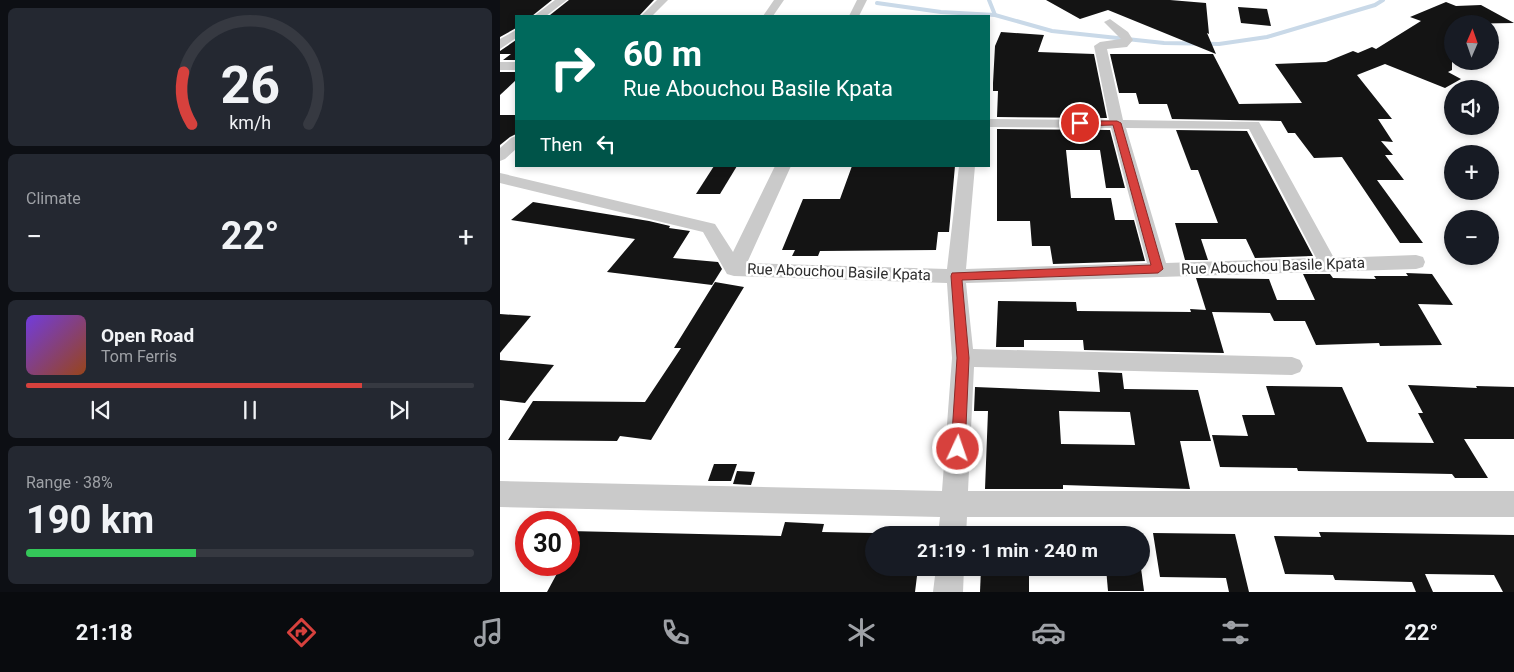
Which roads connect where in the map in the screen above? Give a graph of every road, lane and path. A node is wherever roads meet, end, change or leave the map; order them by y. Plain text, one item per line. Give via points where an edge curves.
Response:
1 (562, 0) edge
2 (663, 0) edge
3 (779, 0) edge
4 (862, 0) edge
5 (540, 15) edge
6 (647, 15) edge
7 (769, 15) edge
8 (854, 15) edge
9 (1110, 22) dead end
10 (515, 34) edge
11 (500, 45) edge
12 (500, 66) edge
13 (515, 66) edge
14 (990, 123) edge
15 (1117, 123) junction
16 (515, 142) edge
17 (500, 156) edge
18 (783, 167) edge
19 (967, 167) edge
20 (500, 178) edge
21 (1416, 262) dead end
22 (1328, 264) junction
23 (734, 269) junction
24 (1158, 269) junction
25 (956, 276) junction
26 (963, 358) junction
27 (1292, 366) dead end
28 (500, 494) edge
29 (954, 504) junction
30 (1514, 504) edge
31 (953, 526) edge
32 (949, 576) edge
33 (948, 592) edge

1 - 5 street
2 - 6 street
3 - 7 street
4 - 8 street
9 - 15 street via 1127,40 1123,44 1100,46
10 - 11 street
12 - 13 street
14 - 15 street
15 - 22 street via 1254,125
15 - 24 street
16 - 17 street
18 - 23 street
19 - 25 street
20 - 23 street, Rue Abouchou Basile Kpata via 709,228
21 - 22 street, Rue Abouchou Basile Kpata
22 - 24 street, Rue Abouchou Basile Kpata
23 - 25 street, Rue Abouchou Basile Kpata
24 - 25 street, Rue Abouchou Basile Kpata
25 - 26 street
26 - 27 street
26 - 29 street
28 - 29 street
29 - 30 street
29 - 31 street
32 - 33 street

